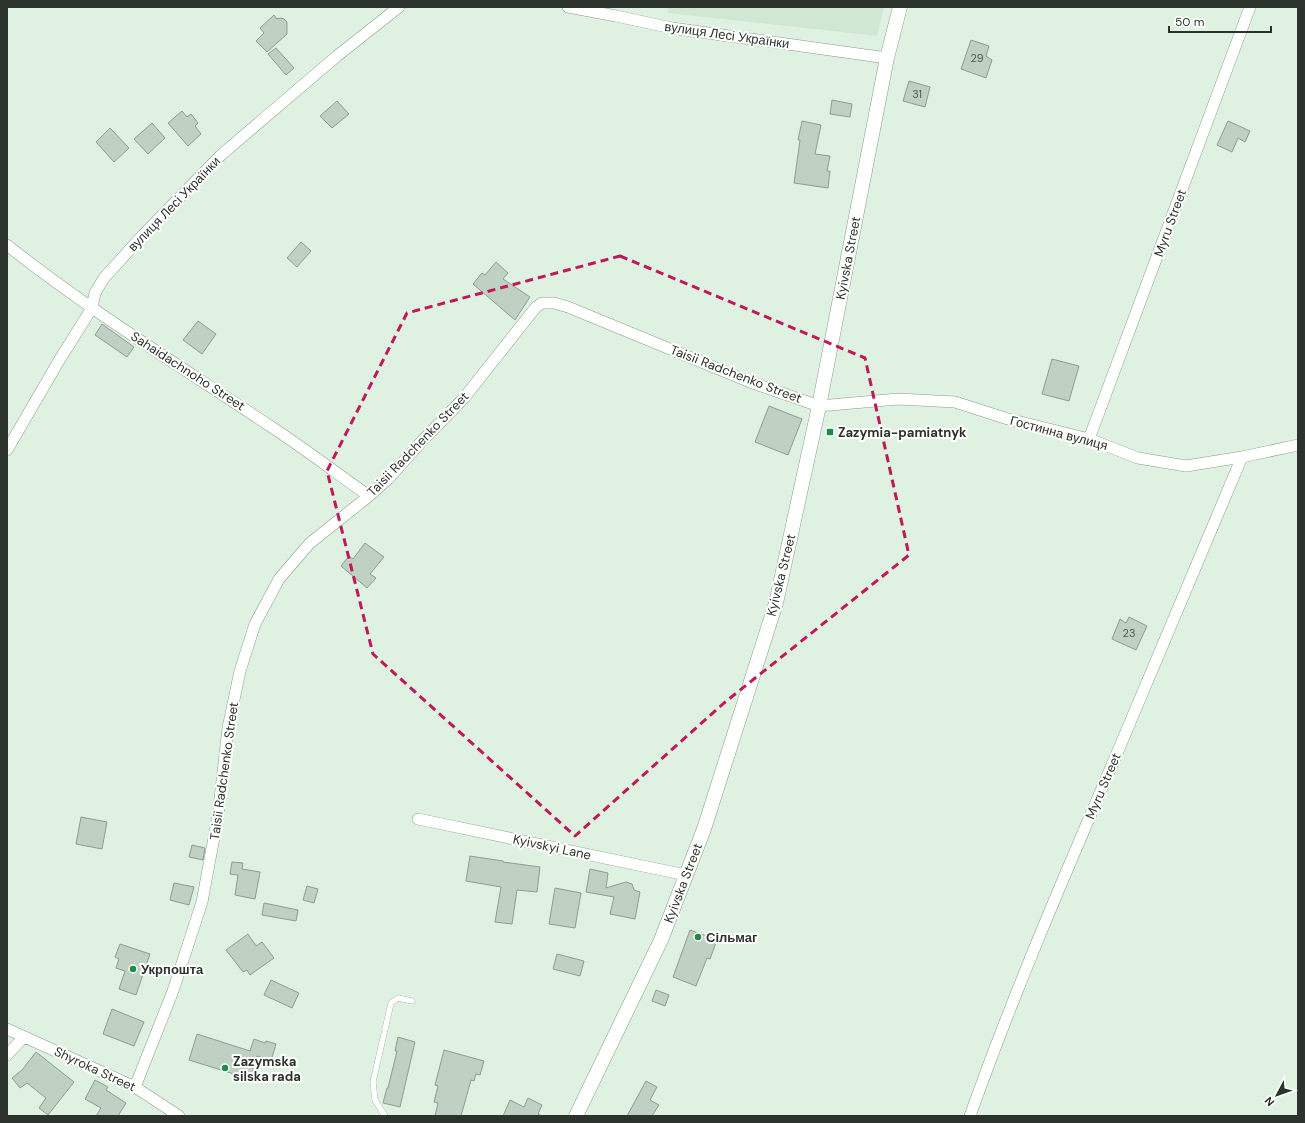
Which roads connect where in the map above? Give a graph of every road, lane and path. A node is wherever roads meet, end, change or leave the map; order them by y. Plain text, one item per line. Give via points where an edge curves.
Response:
1 (400, 7) edge
2 (568, 7) edge
3 (900, 7) edge
4 (1250, 7) edge
5 (616, 11) edge
6 (887, 58) junction
7 (7, 245) edge
8 (92, 308) junction
9 (819, 406) junction
10 (1090, 439) junction
11 (1298, 445) edge
12 (7, 450) edge
13 (1242, 457) junction
14 (369, 496) junction
15 (418, 819) dead end
16 (686, 875) junction
17 (412, 1001) dead end
18 (7, 1029) edge
19 (24, 1037) junction
20 (7, 1055) edge
21 (135, 1087) junction
22 (179, 1116) edge
23 (385, 1116) edge
24 (576, 1116) edge
25 (970, 1116) edge

1 - 8 street, вулиця Лесі Українки via 337,56 221,155 104,278 95,293
2 - 5 street, вулиця Лесі Українки
3 - 6 street, Kyivska Street
4 - 10 street, Myru Street
5 - 6 street, вулиця Лесі Українки via 672,28
6 - 9 street, Kyivska Street
7 - 8 street, Sahaidachnoho Street
8 - 12 street, вулиця Лесі Українки
8 - 14 street, Sahaidachnoho Street via 272,427
9 - 10 street, Гостинна вулиця via 898,399 955,402 1008,419
9 - 14 street, Taisii Radchenko Street via 750,382 568,307 542,303 531,312 464,398
9 - 16 street, Kyivska Street via 776,603 704,829
10 - 13 street, Гостинна вулиця via 1138,458 1186,466
11 - 13 street, Гостинна вулиця
13 - 25 street, Myru Street via 1058,892
14 - 21 street, Taisii Radchenko Street via 310,543 279,578 255,624 240,671 228,728 218,816 202,902 173,991
15 - 16 street, Kyivskyi Lane
16 - 24 street, Kyivska Street via 661,940
17 - 23 lane via 398,998 391,1003 373,1082 375,1100
18 - 19 street, Shyroka Street
19 - 20 street
19 - 21 street, Shyroka Street
21 - 22 street, Shyroka Street

